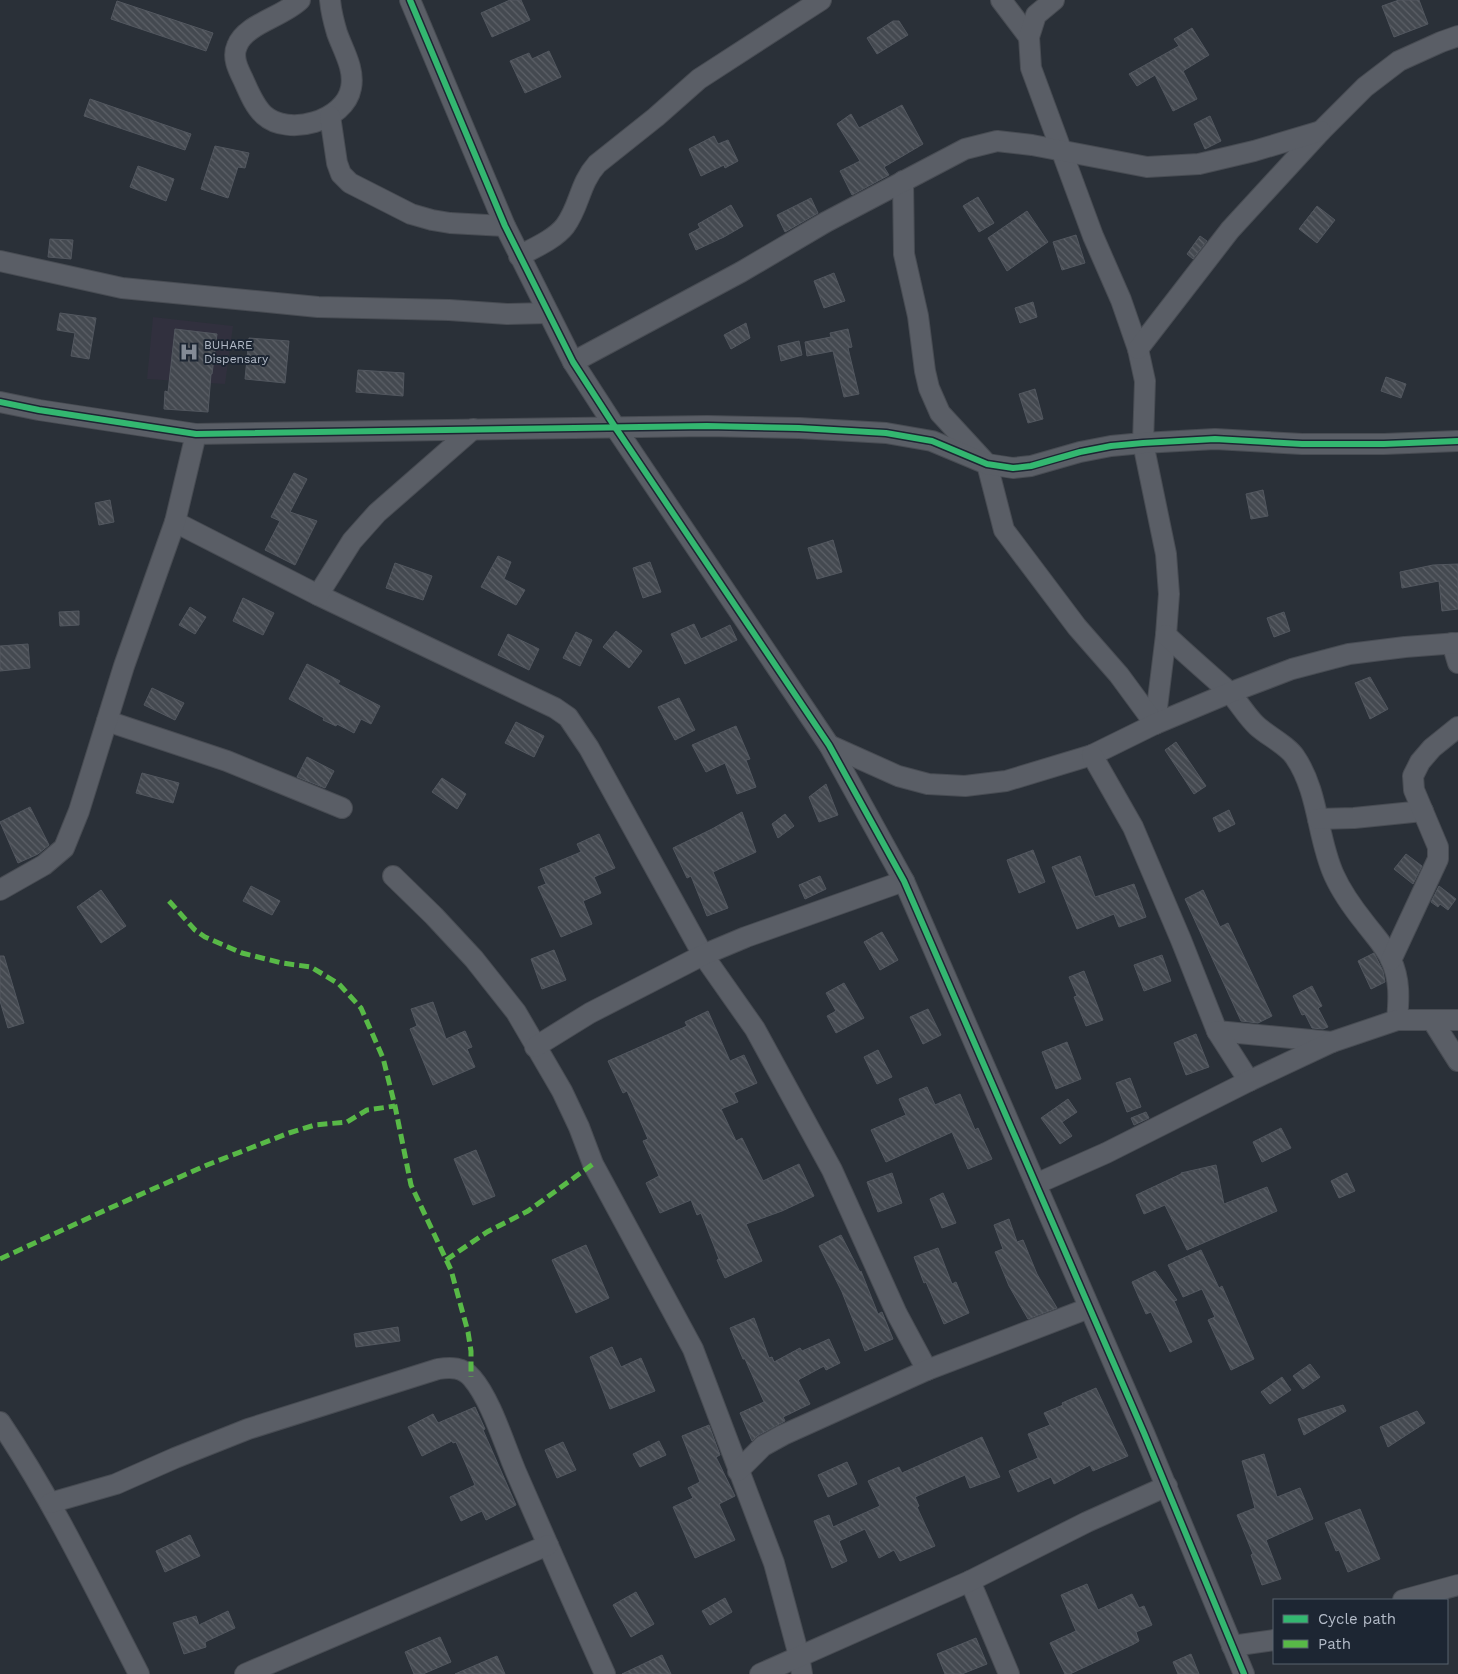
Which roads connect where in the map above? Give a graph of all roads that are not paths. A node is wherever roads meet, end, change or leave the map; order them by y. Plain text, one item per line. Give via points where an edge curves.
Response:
1 (300, 0) edge
2 (330, 0) edge
3 (410, 0) edge
4 (822, 0) edge
5 (1002, 0) edge
6 (1054, 0) edge
7 (1029, 36) junction
8 (1458, 36) edge
9 (330, 116) junction
10 (1321, 130) junction
11 (1062, 151) junction
12 (903, 181) junction
13 (505, 226) junction
14 (519, 256) junction
15 (0, 261) edge
16 (548, 313) junction
17 (1138, 349) junction
18 (573, 362) junction
19 (0, 402) edge
20 (615, 427) junction
21 (473, 429) junction
22 (196, 434) junction
23 (1458, 441) edge
24 (1143, 443) junction
25 (987, 464) junction
26 (175, 522) junction
27 (318, 596) junction
28 (1166, 635) junction
29 (1455, 643) edge
30 (1458, 663) edge
31 (1229, 693) junction
32 (107, 721) junction
33 (1155, 724) junction
34 (1458, 727) edge
35 (829, 745) junction
36 (1092, 755) junction
37 (342, 808) dead end
38 (1423, 811) junction
39 (1318, 819) junction
40 (393, 876) dead end
41 (904, 881) junction
42 (0, 890) edge
43 (703, 955) junction
44 (1391, 960) junction
45 (1398, 1020) junction
46 (1432, 1020) junction
47 (1458, 1020) edge
48 (1218, 1031) junction
49 (1332, 1042) junction
50 (535, 1047) junction
51 (1458, 1062) edge
52 (1249, 1081) junction
53 (1036, 1184) junction
54 (1089, 1308) junction
55 (927, 1370) junction
56 (0, 1422) edge
57 (9, 1450) edge
58 (738, 1470) junction
59 (1167, 1486) junction
60 (50, 1502) junction
61 (548, 1545) junction
62 (970, 1581) junction
63 (1458, 1585) edge
64 (1407, 1599) edge
65 (1273, 1640) edge
66 (1232, 1646) junction
67 (800, 1665) edge
68 (139, 1674) edge
69 (245, 1674) edge
70 (605, 1674) edge
71 (760, 1674) edge
72 (1009, 1674) edge
73 (1244, 1674) edge

1 - 9 street via 242,38 236,49 237,67 254,101 271,119 285,124 305,124
2 - 9 street via 352,75 349,97
3 - 13 street
4 - 14 street via 699,79 597,164 589,173 564,227
5 - 7 street
6 - 7 street via 1036,16
7 - 11 street via 1031,68
8 - 10 street via 1399,61 1365,87
9 - 13 street via 337,164 350,183 412,214 432,220
10 - 11 street via 1199,164 1148,167
10 - 17 street via 1230,230
11 - 12 street via 997,141 965,149
11 - 17 street
12 - 18 street
12 - 25 street via 904,254 929,388 940,414
13 - 14 street
14 - 16 street
15 - 16 street via 122,288 308,306
16 - 18 street
17 - 24 street via 1145,381
18 - 20 street
19 - 22 street
20 - 21 street
20 - 25 street via 799,428 886,433 932,441
20 - 35 street
21 - 22 street
21 - 27 street via 377,513 352,541
22 - 26 street
23 - 24 street via 1302,444 1215,439
24 - 25 street via 1080,452 1031,466 1013,468
24 - 28 street via 1166,554 1169,594
25 - 33 street via 1004,530
26 - 27 street
26 - 32 street
27 - 43 street via 528,694 568,717 589,748
28 - 31 street
28 - 33 street
29 - 30 street
29 - 31 street via 1348,654 1292,669
31 - 33 street
31 - 39 street via 1256,725 1294,755 1302,769
32 - 37 street via 227,761
32 - 42 street via 64,848 44,865
33 - 36 street
34 - 38 street via 1432,748 1412,776
35 - 36 street via 898,776 928,784 965,786 1006,782
35 - 41 street
36 - 48 street via 1133,827
38 - 39 street
38 - 44 street via 1438,846 1438,859
39 - 44 street via 1326,856 1335,877
40 - 50 street via 474,959 516,1012
41 - 43 street
41 - 53 street
43 - 50 street via 590,1014
43 - 55 street via 755,1030 832,1170
44 - 45 street via 1397,977
45 - 46 street
45 - 49 street
46 - 47 street
46 - 51 street
48 - 49 street
48 - 52 street
49 - 52 street
50 - 58 street via 562,1091 593,1164 693,1350
52 - 53 street
53 - 54 street
54 - 55 street
54 - 59 street
55 - 58 street via 764,1446
56 - 57 street
57 - 60 street
58 - 67 street via 774,1564
59 - 62 street
59 - 66 street
60 - 61 street via 116,1484 248,1429 451,1367 471,1377 483,1394
60 - 68 street
61 - 69 street
61 - 70 street
62 - 67 street
62 - 72 street
63 - 64 street
65 - 66 street
66 - 73 street
67 - 71 street

